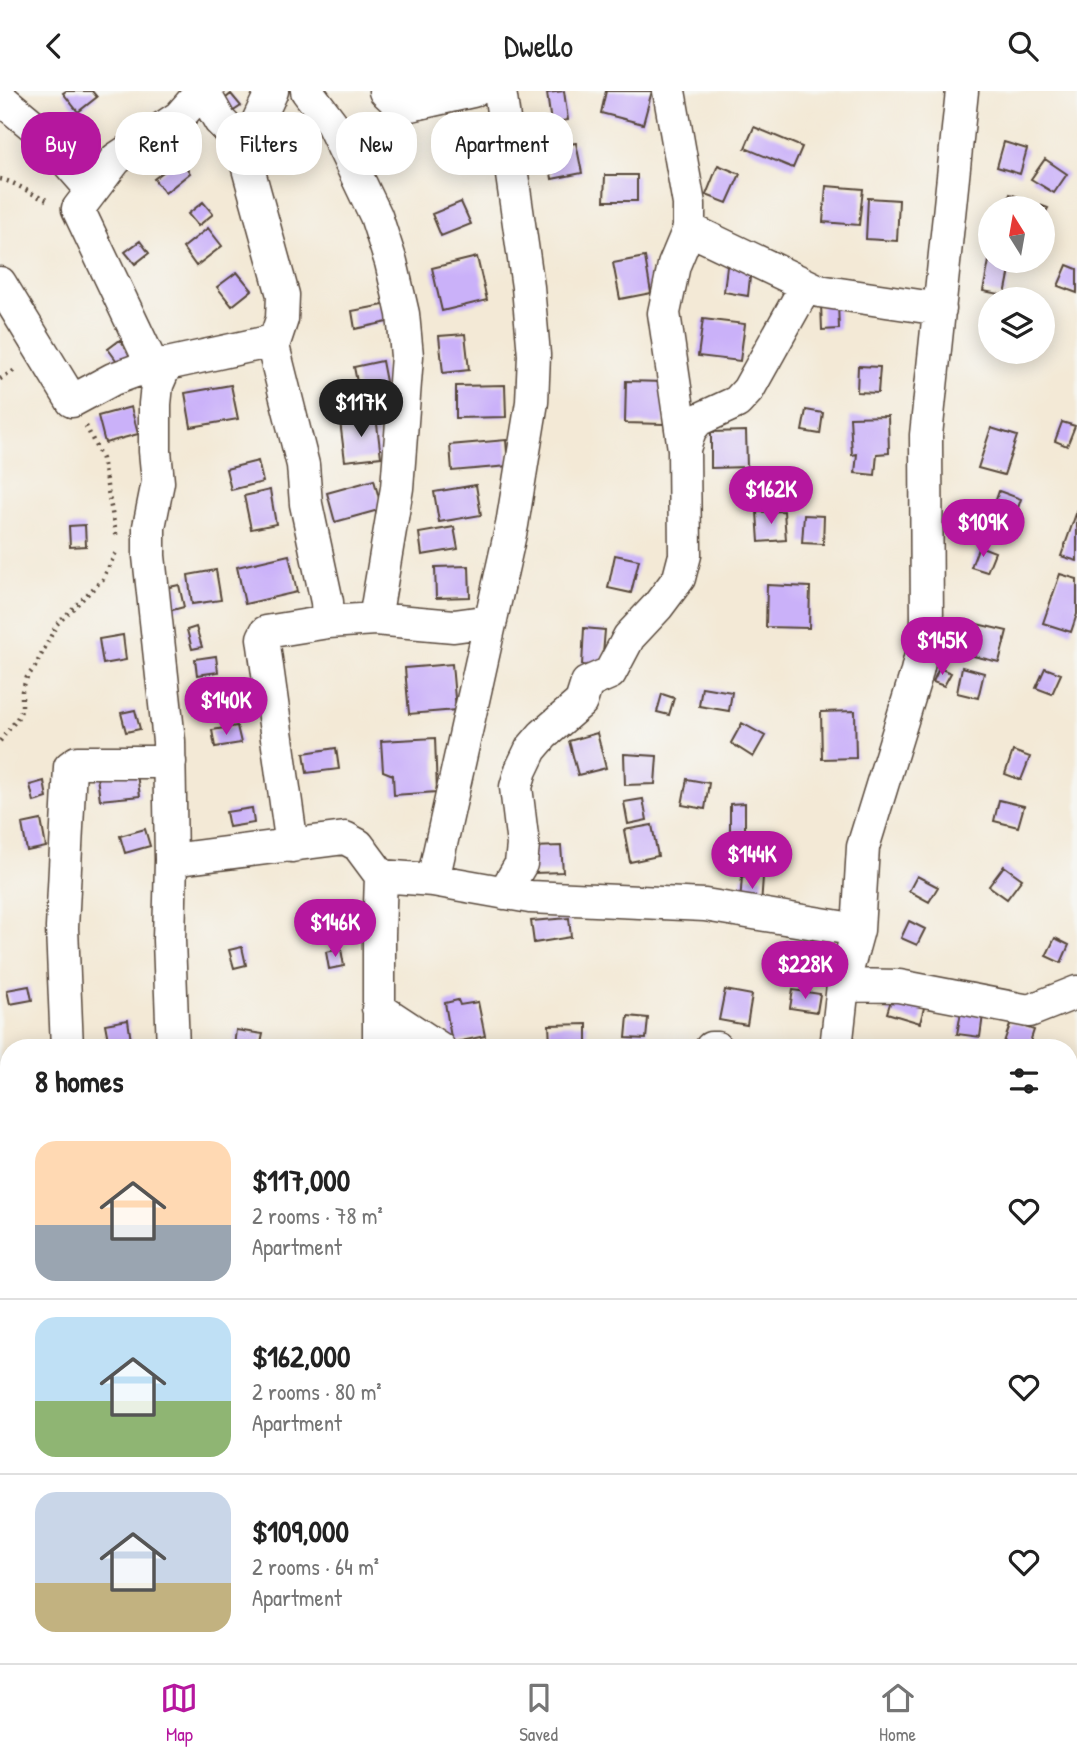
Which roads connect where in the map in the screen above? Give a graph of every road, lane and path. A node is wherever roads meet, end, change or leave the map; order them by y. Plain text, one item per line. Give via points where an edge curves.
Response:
1 (202, 91) edge
2 (272, 91) edge
3 (307, 91) edge
4 (385, 91) edge
5 (473, 91) edge
6 (500, 91) edge
7 (669, 91) edge
8 (962, 91) edge
9 (0, 98) edge
10 (262, 112) edge
11 (216, 114) edge
12 (250, 175) edge
13 (0, 179) edge
14 (85, 199) junction
15 (689, 229) junction
16 (0, 283) edge
17 (806, 286) junction
18 (940, 309) junction
19 (273, 341) junction
20 (160, 365) junction
21 (72, 401) junction
22 (684, 449) junction
23 (375, 619) junction
24 (491, 621) junction
25 (328, 622) junction
26 (0, 741) edge
27 (170, 762) junction
28 (292, 846) junction
29 (171, 860) junction
30 (381, 876) junction
31 (433, 880) junction
32 (505, 893) junction
33 (858, 930) junction
34 (844, 985) junction
35 (1077, 992) edge
36 (378, 1008) junction
37 (67, 1039) edge
38 (173, 1039) edge
39 (379, 1039) edge
40 (425, 1039) edge
41 (837, 1039) edge

1 - 11 street
1 - 14 street via 179,117 116,159
2 - 10 street
3 - 23 street via 332,124 376,216 403,314 407,356 397,488
4 - 5 street via 400,105
6 - 24 street via 528,286 533,402
7 - 15 street via 689,204
8 - 18 street
9 - 14 street via 42,133
12 - 19 street via 283,295 282,319
13 - 14 path via 35,197
14 - 20 street
15 - 17 street
15 - 22 street via 674,265 664,313
16 - 21 street
17 - 18 street
17 - 22 street via 748,390 737,402 698,420
18 - 33 street via 926,435 928,630 863,847
19 - 20 street
19 - 25 street via 303,465
20 - 21 street via 113,379
20 - 27 street via 155,404 158,482 149,527 149,556
21 - 26 path via 102,459 118,548 103,579 57,624 27,677 18,719
22 - 32 street via 685,555 679,578 629,637 610,673 587,683 581,702 531,749 516,787 521,864
23 - 24 street via 454,626
23 - 25 street
24 - 31 street
25 - 28 street via 271,629 263,638
27 - 29 street
27 - 37 street via 77,762 70,767 62,928
28 - 29 street
28 - 30 street via 345,838 358,845
29 - 38 street
30 - 31 street
30 - 36 street
31 - 32 street
32 - 33 street via 705,905
33 - 34 street
34 - 35 street via 899,986 1029,1011
34 - 41 street
36 - 39 street
36 - 40 street

